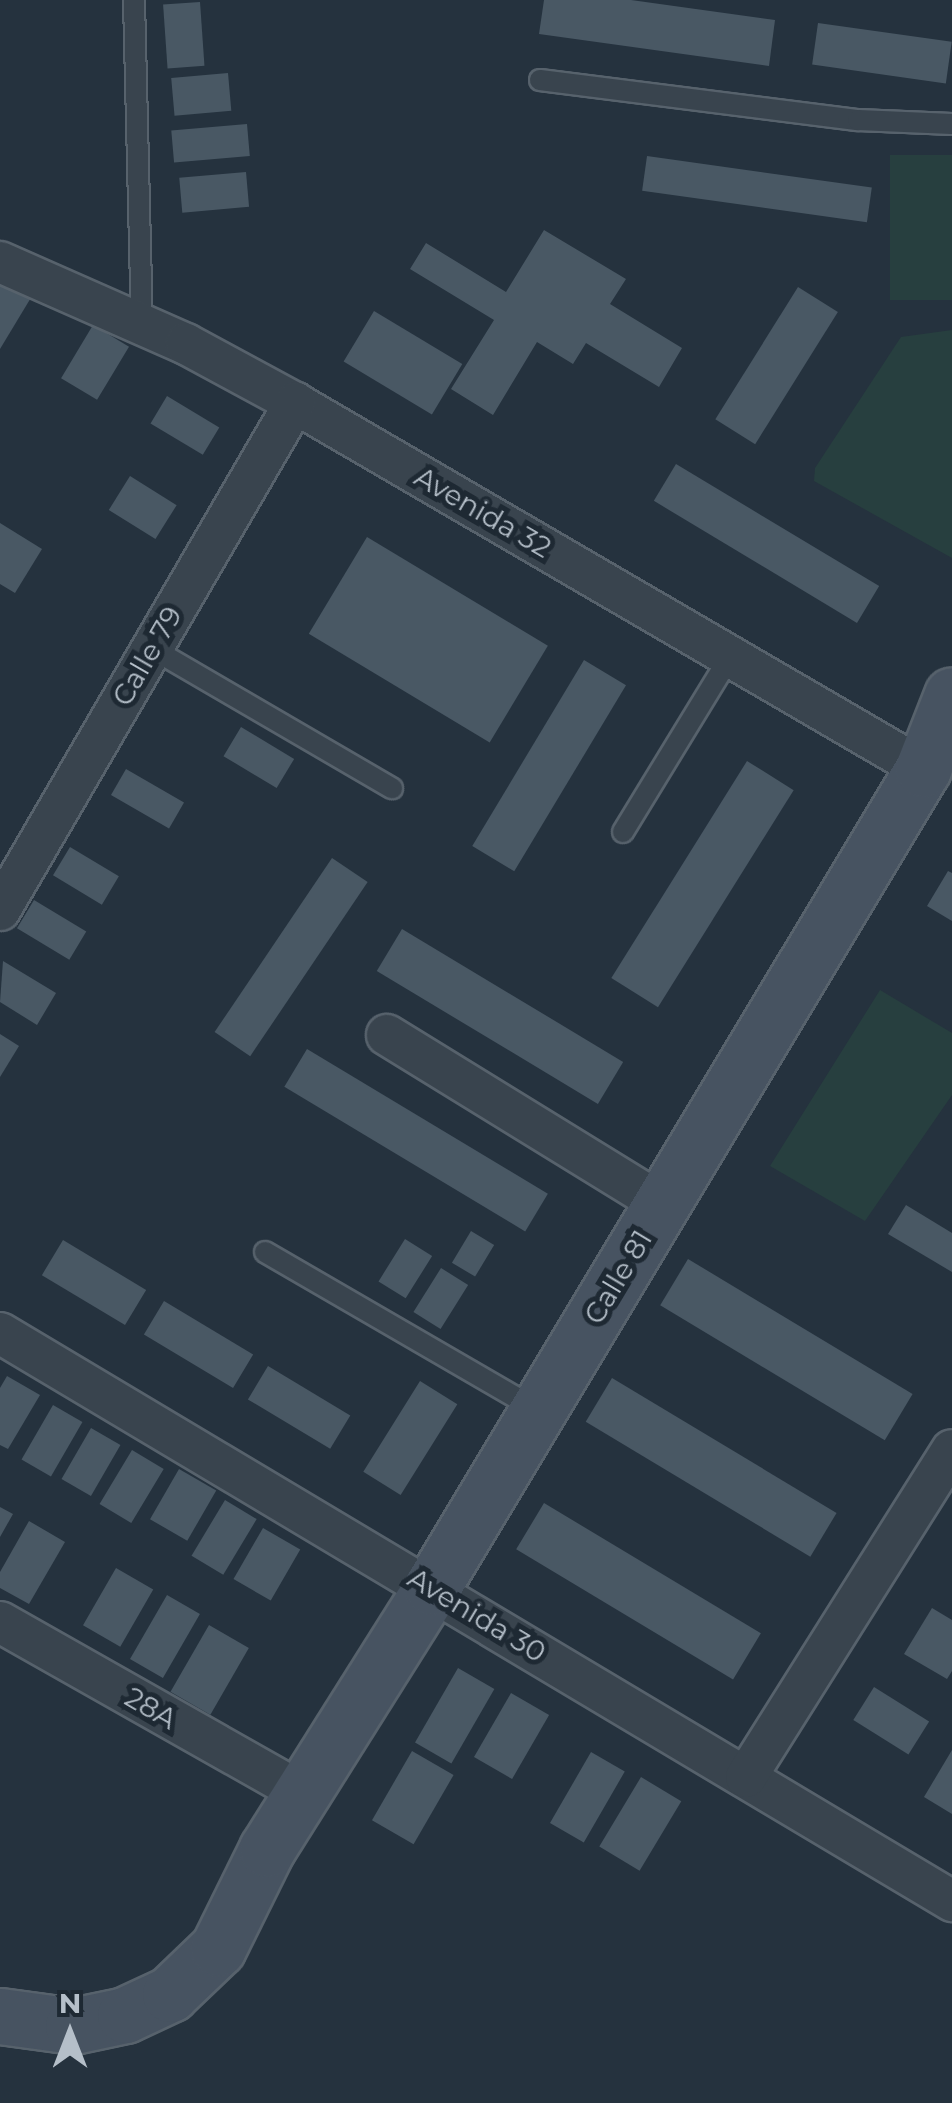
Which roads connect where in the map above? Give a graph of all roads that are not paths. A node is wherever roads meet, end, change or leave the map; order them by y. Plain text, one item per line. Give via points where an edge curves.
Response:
1 (134, 0) edge
2 (540, 80) dead end
3 (952, 124) edge
4 (0, 262) edge
5 (142, 324) junction
6 (295, 403) junction
7 (151, 648) junction
8 (730, 656) junction
9 (952, 695) edge
10 (937, 778) edge
11 (392, 788) dead end
12 (622, 832) dead end
13 (0, 910) edge
14 (387, 1035) dead end
15 (662, 1204) junction
16 (265, 1252) dead end
17 (0, 1332) edge
18 (538, 1410) junction
19 (952, 1450) edge
20 (432, 1587) junction
21 (0, 1622) edge
22 (746, 1777) junction
23 (302, 1793) junction
24 (267, 1849) junction
25 (952, 1901) edge
26 (0, 1978) edge
27 (0, 2016) edge

1 - 5 lane
2 - 3 lane via 824,116
4 - 5 street, Avenida 32
5 - 6 street, Avenida 32
6 - 7 street, Calle 79
6 - 8 street, Avenida 32
7 - 11 lane
7 - 13 street, Calle 79
8 - 10 street, Avenida 32
8 - 12 lane
9 - 10 main road, Calle 81
10 - 15 main road, Calle 81
14 - 15 street
15 - 18 main road, Calle 81
16 - 18 lane
17 - 20 street, Avenida 30
18 - 20 main road, Calle 81
19 - 22 street
20 - 22 street, Avenida 30
20 - 23 main road, Calle 81
21 - 23 street, 28A
22 - 25 street, Avenida 30
23 - 24 main road, Calle 81
24 - 26 main road via 188,1928 129,1974 61,1990
24 - 27 main road via 218,1948 170,1994 125,2015 72,2026

